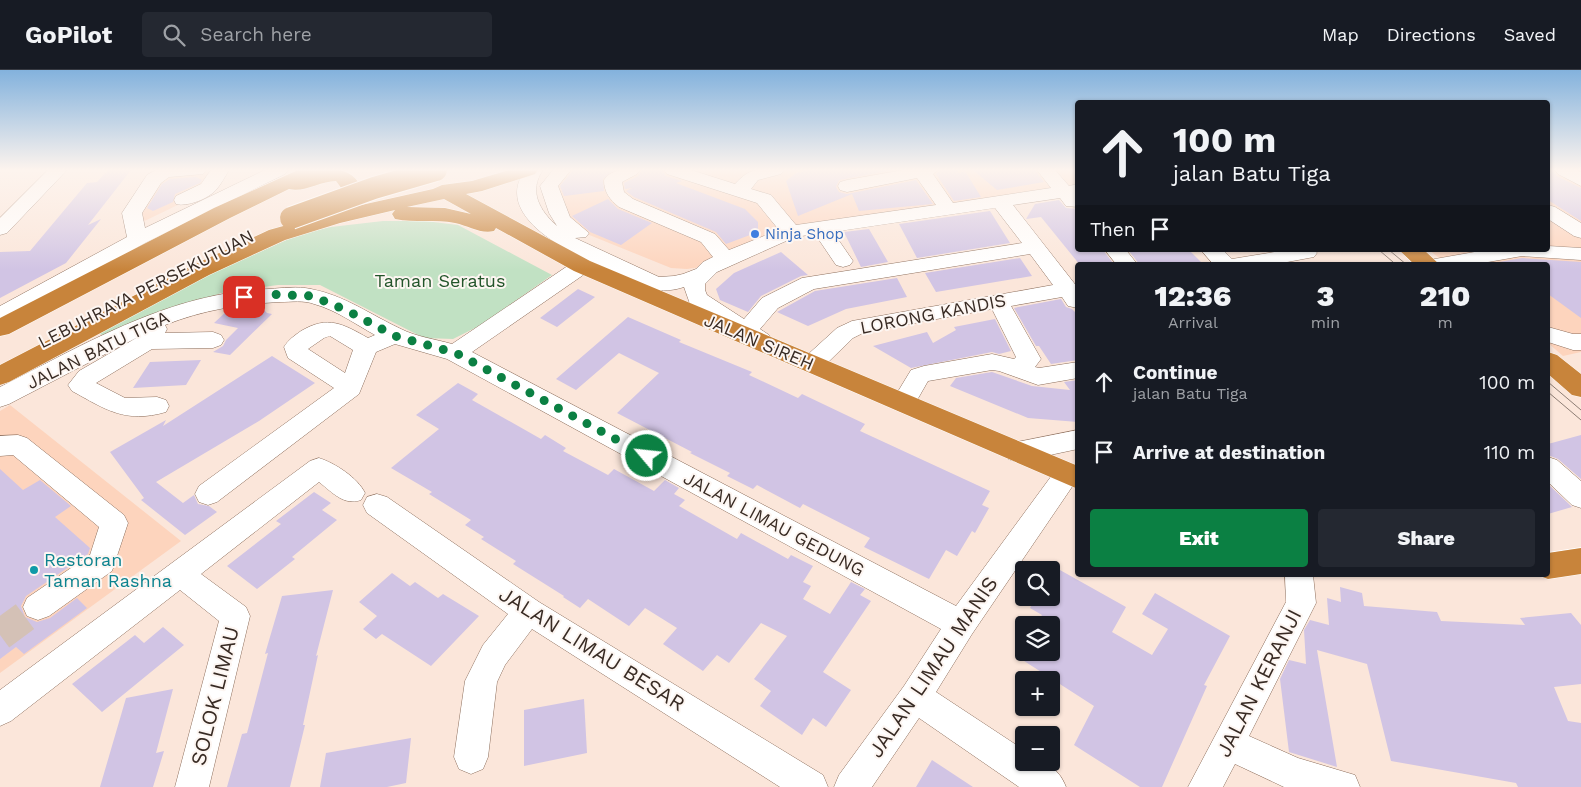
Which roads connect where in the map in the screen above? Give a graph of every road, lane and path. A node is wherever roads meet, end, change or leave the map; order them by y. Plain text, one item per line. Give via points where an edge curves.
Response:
1 (25, 203) edge
2 (138, 203) edge
3 (182, 203) edge
4 (191, 203) edge
5 (242, 203) edge
6 (247, 203) edge
7 (320, 203) edge
8 (330, 203) edge
9 (332, 203) edge
10 (397, 203) edge
11 (468, 203) edge
12 (529, 203) edge
13 (554, 203) edge
14 (627, 203) edge
15 (768, 203) edge
16 (855, 203) edge
17 (945, 203) edge
18 (984, 203) edge
19 (1002, 203) edge
20 (948, 209) junction
21 (222, 213) junction
22 (1550, 215) edge
23 (334, 218) junction
24 (282, 220) junction
25 (864, 222) junction
26 (820, 228) junction
27 (0, 229) edge
28 (137, 231) junction
29 (791, 232) junction
30 (1581, 232) edge
31 (1035, 247) junction
32 (1117, 252) edge
33 (1213, 252) edge
34 (1413, 252) edge
35 (1513, 252) edge
36 (1550, 252) edge
37 (1581, 254) edge
38 (1310, 256) edge
39 (843, 261) dead end
40 (1125, 262) edge
41 (1223, 262) edge
42 (1258, 262) edge
43 (1425, 262) edge
44 (1467, 262) edge
45 (582, 266) junction
46 (712, 267) junction
47 (1072, 296) edge
48 (998, 302) junction
49 (158, 320) junction
50 (2, 325) edge
51 (747, 330) junction
52 (395, 336) junction
53 (213, 340) dead end
54 (148, 341) junction
55 (770, 346) junction
56 (366, 347) junction
57 (456, 353) junction
58 (1550, 362) edge
59 (812, 364) junction
60 (1017, 369) junction
61 (1075, 371) edge
62 (3, 372) edge
63 (1579, 383) edge
64 (351, 388) junction
65 (0, 398) edge
66 (903, 403) junction
67 (157, 406) dead end
68 (1075, 440) edge
69 (0, 446) edge
70 (1017, 452) junction
71 (1550, 469) edge
72 (1072, 476) edge
73 (208, 494) dead end
74 (1581, 497) edge
75 (1581, 561) edge
76 (1550, 566) edge
77 (179, 573) junction
78 (1299, 577) edge
79 (38, 607) tunnel mouth
80 (528, 611) junction
81 (961, 624) junction
82 (915, 697) junction
83 (0, 710) edge
84 (1228, 744) junction
85 (471, 757) dead end
86 (192, 787) edge
87 (811, 787) edge
88 (850, 787) edge
89 (1049, 787) edge
90 (1205, 787) edge
91 (1343, 787) edge

1 - 27 street
2 - 28 street via 132,213
3 - 28 street
4 - 28 street
5 - 21 highway
6 - 21 highway
7 - 24 highway, LEBUHRAYA PERSEKUTUAN
8 - 24 highway, LEBUHRAYA PERSEKUTUAN, bridge
9 - 24 highway
10 - 23 highway
11 - 45 highway, JALAN SIREH
12 - 46 street via 530,210 550,230 581,250 656,283 672,284
13 - 46 street via 556,212 575,231 670,270 687,272
14 - 46 street via 708,238
15 - 29 street
16 - 25 street
17 - 20 street
18 - 20 street
19 - 31 street
20 - 25 street
21 - 50 highway
22 - 30 street
23 - 24 highway
23 - 45 highway via 440,213 465,218
24 - 50 highway, LEBUHRAYA PERSEKUTUAN via 164,257
24 - 62 highway via 201,270
25 - 26 street
26 - 29 street
26 - 39 street
28 - 50 street
29 - 46 street
31 - 47 street
31 - 51 street via 809,283 770,303
32 - 40 street
33 - 41 street
34 - 43 highway
35 - 44 street
36 - 37 street
38 - 42 street
45 - 55 highway, JALAN SIREH
45 - 57 street
46 - 51 street via 695,282 698,299
47 - 48 street, LORONG KANDIS
48 - 59 street, LORONG KANDIS via 860,326 845,333
48 - 60 street via 1029,359
49 - 52 street, JALAN BATU TIGA via 206,304 263,294 312,296
49 - 54 street via 155,333
49 - 65 street, JALAN BATU TIGA
51 - 55 street
52 - 56 street
52 - 57 street, JALAN BATU TIGA
53 - 54 street
54 - 67 street via 87,377 80,386 121,408
55 - 59 highway, JALAN SIREH
56 - 64 street
56 - 64 street via 332,328 317,330 295,347 296,352
57 - 81 street, JALAN LIMAU GEDUNG
58 - 63 highway
59 - 66 highway, JALAN SIREH
60 - 61 street via 1038,377
60 - 66 street via 1002,362 992,362 924,374 918,376
64 - 73 street
66 - 70 highway, JALAN SIREH
68 - 70 street
69 - 79 street via 18,446 114,523 102,562
70 - 72 highway, JALAN SIREH
71 - 74 street
72 - 81 street, JALAN LIMAU MANIS
75 - 76 highway
77 - 80 street, JALAN LIMAU BESAR via 319,468
77 - 83 street
77 - 86 street, SOLOK LIMAU via 235,616
78 - 84 street, JALAN KERANJI via 1301,603
80 - 85 street via 494,655 481,681
80 - 87 street, JALAN LIMAU BESAR
81 - 82 street, JALAN LIMAU MANIS
82 - 88 street, JALAN LIMAU MANIS
82 - 89 street
84 - 90 street, JALAN KERANJI
84 - 91 street via 1296,775

